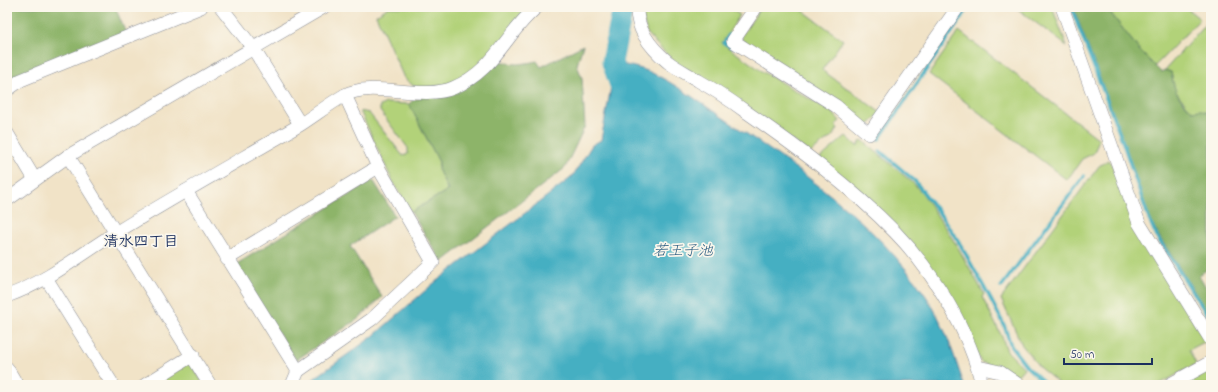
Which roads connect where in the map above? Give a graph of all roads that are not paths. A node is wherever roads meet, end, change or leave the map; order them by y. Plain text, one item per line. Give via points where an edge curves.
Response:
1 (201, 7) edge
2 (221, 7) edge
3 (324, 7) edge
4 (538, 7) edge
5 (637, 7) edge
6 (756, 7) edge
7 (958, 7) edge
8 (1062, 7) edge
9 (253, 48) junction
10 (7, 90) edge
11 (345, 95) junction
12 (300, 124) junction
13 (7, 133) edge
14 (68, 156) junction
15 (378, 168) junction
16 (34, 178) junction
17 (186, 191) junction
18 (7, 200) edge
19 (116, 232) junction
20 (227, 259) junction
21 (46, 278) junction
22 (7, 296) edge
23 (1211, 340) edge
24 (193, 355) junction
25 (1211, 362) edge
26 (978, 367) junction
27 (7, 368) edge
28 (298, 371) junction
29 (17, 385) edge
30 (113, 385) edge
31 (145, 385) edge
32 (210, 385) edge
33 (292, 385) edge
34 (982, 385) edge
35 (1019, 385) edge
36 (1169, 385) edge

1 - 10 street via 21,80
2 - 9 street
3 - 9 street
4 - 11 street via 482,71 452,89 433,92 356,90
5 - 26 street via 640,29 669,62 746,111 804,154 895,232 925,268 946,301 966,337
6 - 7 street via 733,41 836,106 869,134
8 - 23 street via 1140,223
9 - 12 street
9 - 14 street
11 - 12 street
11 - 15 street
12 - 17 street
13 - 16 street
14 - 16 street
14 - 19 street
15 - 20 street
15 - 28 street via 433,262 372,319
16 - 18 street
17 - 19 street
17 - 20 street
19 - 21 street
19 - 24 street
20 - 28 street
21 - 22 street
21 - 30 street
24 - 31 street
24 - 32 street
25 - 36 street
26 - 34 street
26 - 35 street via 1000,372
27 - 29 street
28 - 33 street

